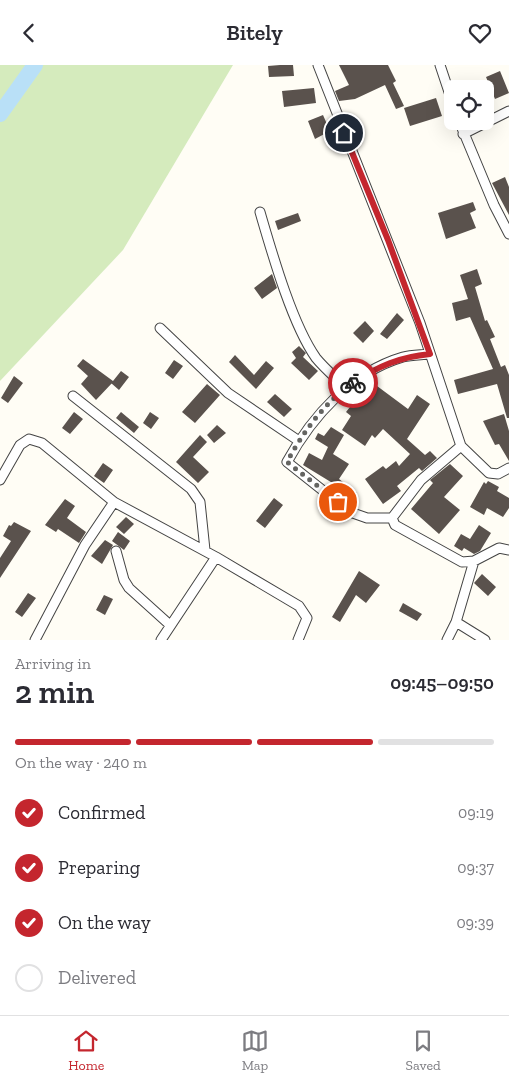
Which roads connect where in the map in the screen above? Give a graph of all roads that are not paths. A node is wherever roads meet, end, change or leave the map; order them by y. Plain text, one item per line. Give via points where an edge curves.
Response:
1 (318, 65) edge
2 (440, 65) edge
3 (445, 80) edge
4 (509, 111) edge
5 (462, 130) edge
6 (463, 134) junction
7 (260, 211) dead end
8 (509, 234) edge
9 (160, 328) dead end
10 (430, 354) junction
11 (346, 388) junction
12 (73, 396) dead end
13 (299, 441) junction
14 (461, 446) junction
15 (509, 469) edge
16 (0, 480) edge
17 (114, 502) junction
18 (392, 518) junction
19 (116, 551) dead end
20 (205, 551) junction
21 (509, 551) edge
22 (216, 557) junction
23 (474, 561) junction
24 (456, 622) junction
25 (170, 625) junction
26 (35, 640) edge
27 (161, 640) edge
28 (298, 640) edge
29 (447, 640) edge
30 (485, 640) edge

1 - 10 street via 392,249
2 - 3 street
4 - 6 street
5 - 6 street
6 - 8 street
7 - 11 street via 307,344
9 - 13 street via 228,393
10 - 11 street via 405,357 382,365
10 - 14 street
11 - 13 street
12 - 20 street via 191,489 200,502
13 - 18 street via 287,462 350,512 367,518
14 - 15 street via 489,473 498,474
14 - 18 street via 421,480
16 - 17 street via 20,445 29,439 42,443
17 - 20 street
17 - 26 street via 85,545
18 - 23 street via 395,525 456,559
19 - 25 street via 129,588
20 - 22 street
21 - 23 street via 499,548
22 - 25 street
22 - 28 street via 300,606 306,618
23 - 24 street
24 - 29 street
24 - 30 street
25 - 27 street

